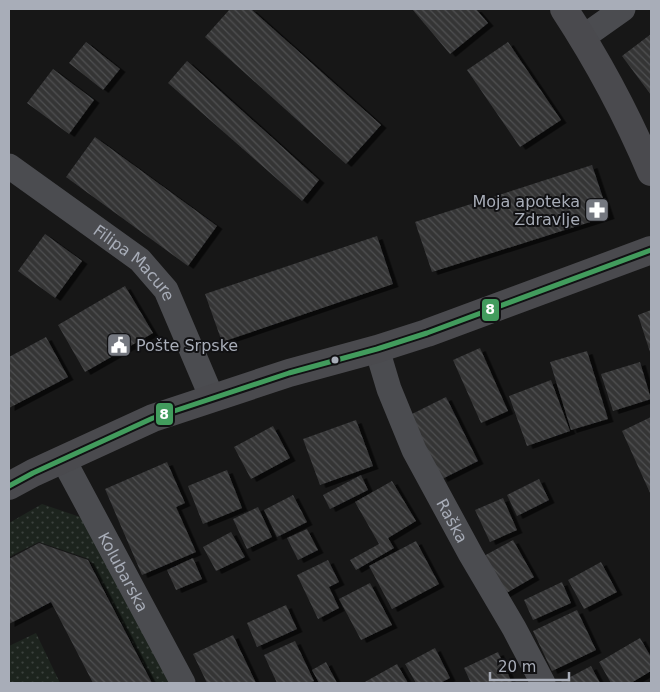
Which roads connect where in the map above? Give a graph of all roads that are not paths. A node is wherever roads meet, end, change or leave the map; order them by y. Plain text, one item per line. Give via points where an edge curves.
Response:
1 (564, 9) edge
2 (623, 9) edge
3 (582, 38) junction
4 (9, 166) edge
5 (651, 172) edge
6 (651, 250) edge
7 (377, 349) junction
8 (212, 398) junction
9 (63, 459) junction
10 (9, 486) edge
11 (183, 683) edge
12 (543, 683) edge

1 - 3 main road
2 - 3 street
3 - 5 main road via 636,136
4 - 8 street, Filipa Macure via 140,260 154,275 166,290
6 - 7 main road
7 - 8 main road
7 - 12 street, Raška via 414,450
8 - 9 main road via 153,418
9 - 10 main road
9 - 11 street, Kolubarska

